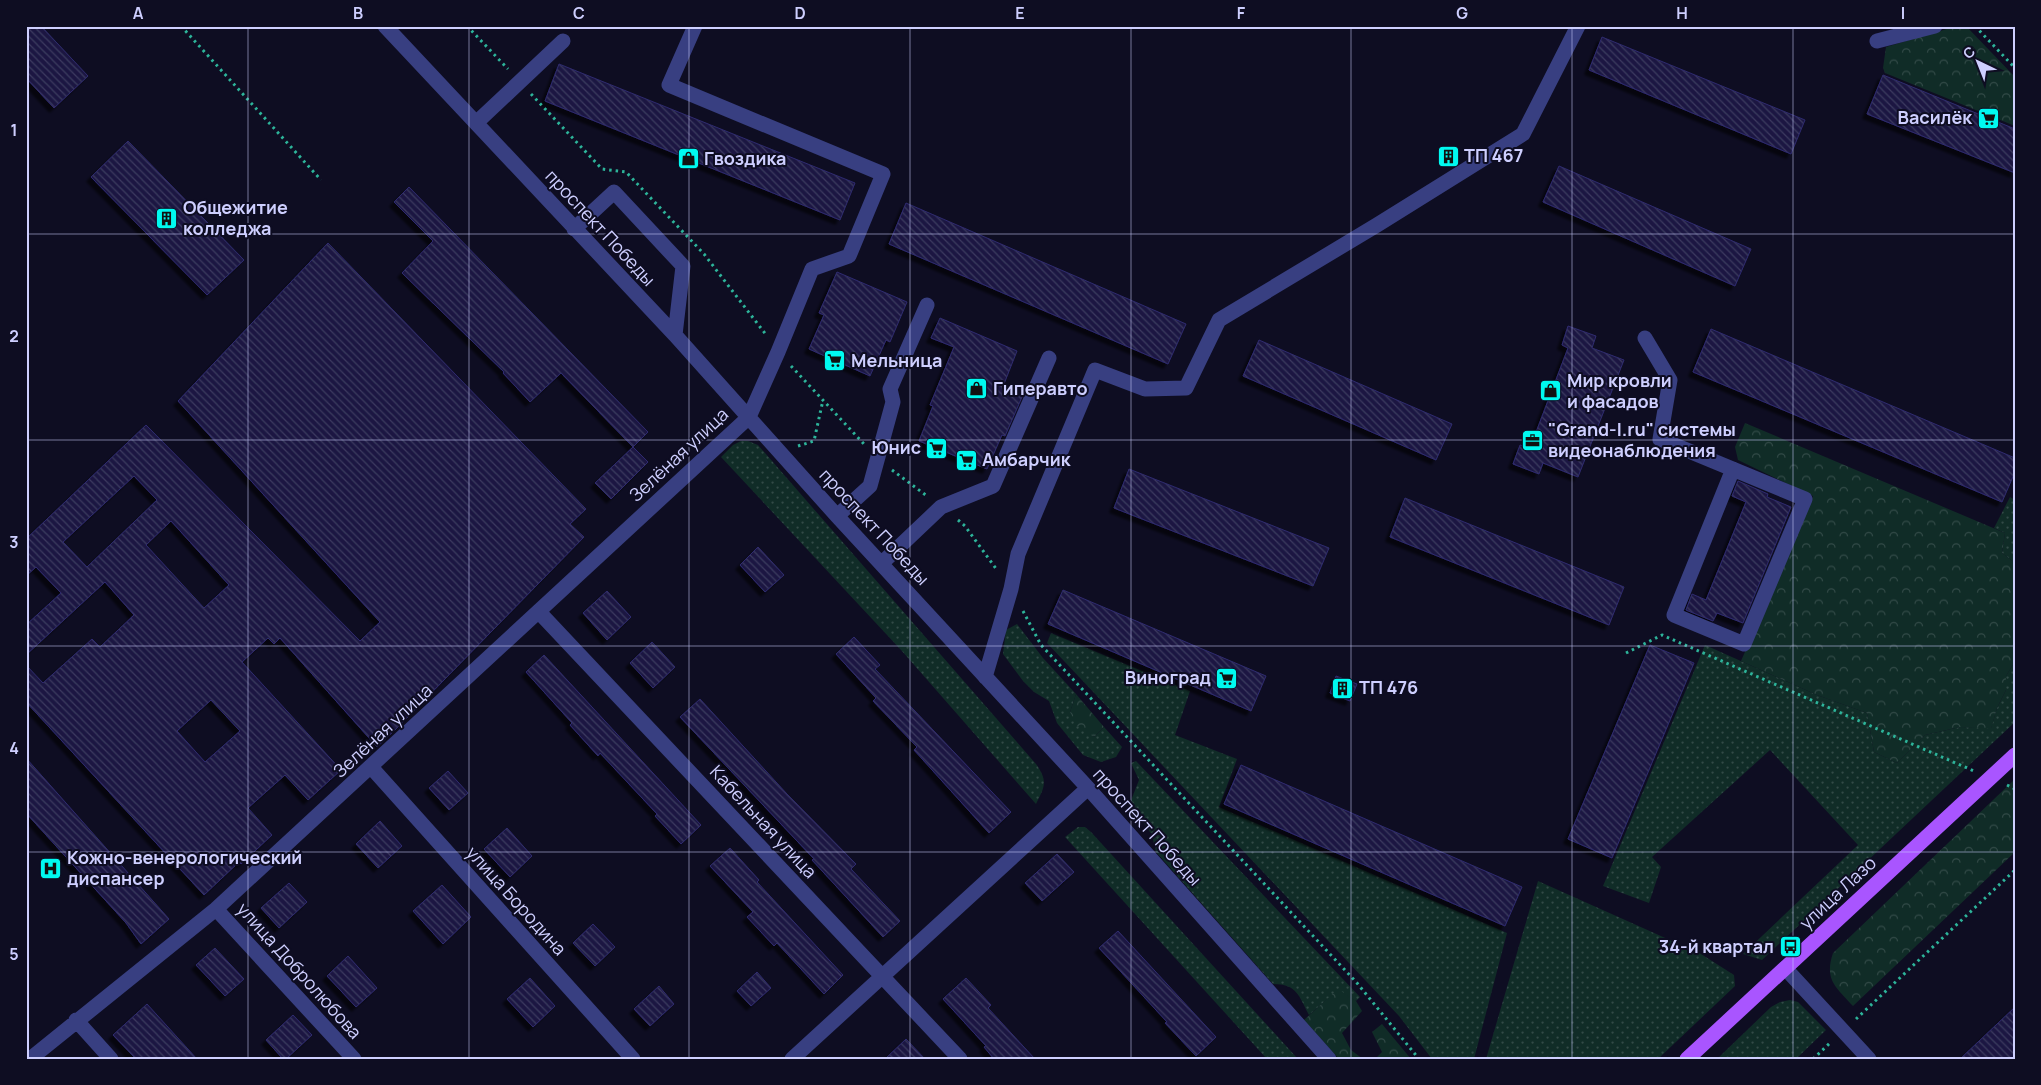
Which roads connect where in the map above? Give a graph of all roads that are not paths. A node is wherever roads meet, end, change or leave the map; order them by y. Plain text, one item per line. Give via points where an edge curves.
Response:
1 (385, 26) edge
2 (695, 26) edge
3 (1578, 26) edge
4 (1935, 26) edge
5 (563, 41) dead end
6 (1878, 41) dead end
7 (476, 124) junction
8 (574, 229) junction
9 (927, 305) dead end
10 (675, 335) junction
11 (1645, 338) dead end
12 (1049, 358) dead end
13 (748, 416) junction
14 (1733, 469) junction
15 (837, 516) junction
16 (882, 563) junction
17 (539, 612) junction
18 (985, 677) junction
19 (2015, 755) edge
20 (371, 767) junction
21 (1088, 788) junction
22 (216, 908) junction
23 (1785, 968) junction
24 (883, 976) junction
25 (76, 1020) junction
26 (30, 1059) edge
27 (111, 1059) edge
28 (354, 1059) edge
29 (633, 1059) edge
30 (792, 1059) edge
31 (960, 1059) edge
32 (1329, 1059) edge
33 (1687, 1059) edge
34 (1869, 1059) edge

1 - 7 street, проспект Победы
2 - 13 street via 670,85 883,174 849,256 812,268
3 - 18 street via 1524,134 1219,320 1186,388 1145,389 1095,370 1018,554
4 - 6 street
5 - 7 street
7 - 8 street, проспект Победы
8 - 10 street, проспект Победы
8 - 10 street via 614,192 683,266
9 - 15 street via 890,389 893,402 870,486
10 - 13 street, проспект Победы
11 - 14 street via 1670,380 1660,439
12 - 16 street via 993,486 941,507
13 - 15 street, проспект Победы
13 - 17 street, Зелёная улица
14 - 14 street via 1805,499 1744,644 1674,615
15 - 16 street, проспект Победы
16 - 18 street, проспект Победы
17 - 20 street, Зелёная улица
17 - 24 street, Кабельная улица
18 - 21 street, проспект Победы
19 - 23 main road, улица Лазо
20 - 22 street, Зелёная улица
20 - 29 street, улица Бородина
21 - 24 street
21 - 32 street, проспект Победы
22 - 25 street, Зелёная улица
22 - 28 street, улица Добролюбова
23 - 33 main road, улица Лазо
23 - 34 street
24 - 30 street
24 - 31 street, Кабельная улица
25 - 26 street, Зелёная улица
25 - 27 street

